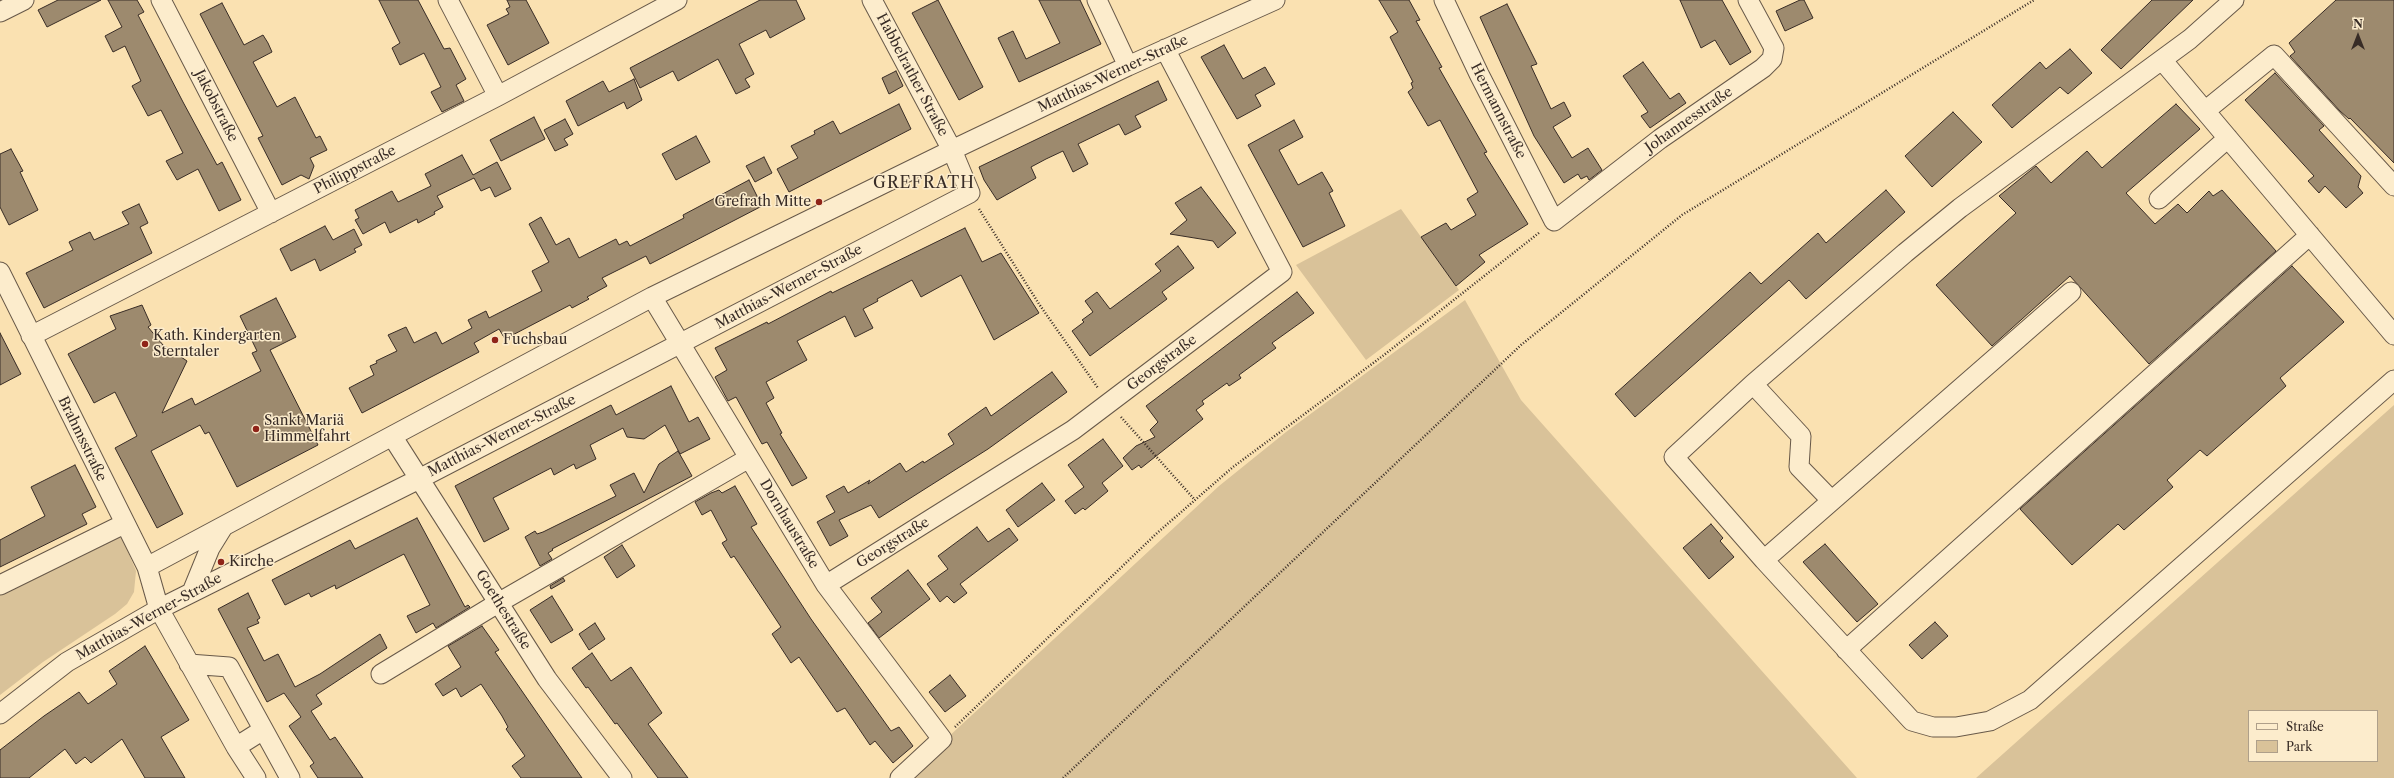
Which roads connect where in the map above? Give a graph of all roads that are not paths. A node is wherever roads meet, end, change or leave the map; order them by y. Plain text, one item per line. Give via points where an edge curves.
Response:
1 (24, 0) edge
2 (161, 0) edge
3 (448, 0) edge
4 (677, 0) edge
5 (872, 0) edge
6 (1097, 0) edge
7 (1275, 0) edge
8 (1444, 0) edge
9 (1748, 0) edge
10 (2234, 0) edge
11 (0, 12) edge
12 (1165, 49) junction
13 (2162, 60) junction
14 (1128, 66) junction
15 (498, 96) junction
16 (2205, 111) junction
17 (2228, 138) junction
18 (952, 150) junction
19 (2394, 186) edge
20 (2159, 199) dead end
21 (271, 213) junction
22 (1554, 221) joint
23 (2310, 235) junction
24 (0, 272) edge
25 (2071, 292) dead end
26 (652, 297) junction
27 (2394, 335) edge
28 (31, 336) junction
29 (680, 344) junction
30 (2394, 380) edge
31 (1753, 384) junction
32 (392, 436) junction
33 (749, 458) junction
34 (420, 479) junction
35 (1832, 500) junction
36 (124, 524) junction
37 (225, 525) junction
38 (1764, 560) junction
39 (146, 567) junction
40 (0, 585) edge
41 (826, 585) junction
42 (192, 592) junction
43 (498, 603) junction
44 (159, 609) junction
45 (1846, 650) junction
46 (189, 664) junction
47 (381, 674) dead end
48 (0, 714) edge
49 (263, 730) junction
50 (236, 747) junction
51 (256, 778) edge
52 (290, 778) edge
53 (622, 778) edge
54 (900, 778) edge

1 - 11 street
2 - 21 street, Jakobstraße
3 - 15 street
4 - 15 street, Philippstraße
5 - 18 street, Habbelrather Straße
6 - 14 street
7 - 12 street, Matthias-Werner-Straße
8 - 22 street, Hermannstraße
9 - 22 street, Johannesstraße via 1774,48 1772,59 1763,68 1660,139
10 - 13 street
12 - 14 street, Matthias-Werner-Straße
12 - 41 street, Georgstraße via 1282,272 1073,430
13 - 16 street
13 - 31 street via 1954,213
14 - 18 street, Matthias-Werner-Straße
15 - 21 street, Philippstraße
16 - 17 street
16 - 19 street via 2274,55
17 - 20 street
17 - 23 street
18 - 26 street, Matthias-Werner-Straße
18 - 29 street, Matthias-Werner-Straße via 970,193
21 - 28 street, Philippstraße
23 - 27 street
23 - 45 street
24 - 28 street, Brahmsstraße
25 - 35 street
26 - 29 street, Dornhaustraße
26 - 32 street, Matthias-Werner-Straße
28 - 36 street, Brahmsstraße
29 - 33 street, Dornhaustraße
29 - 34 street, Matthias-Werner-Straße
30 - 45 street via 2030,700 1990,721 1956,727 1933,727 1912,721
31 - 35 street via 1801,436 1799,467
31 - 38 street via 1674,457
32 - 34 street, Goethestraße
32 - 37 street, Matthias-Werner-Straße
33 - 41 street, Dornhaustraße
33 - 43 street
34 - 42 street, Matthias-Werner-Straße
34 - 43 street, Goethestraße
35 - 38 street
36 - 39 street, Brahmsstraße
36 - 40 street
37 - 39 street, Matthias-Werner-Straße
37 - 42 street via 210,548
38 - 45 street
39 - 44 street, Brahmsstraße
41 - 54 street, Dornhaustraße via 942,739
42 - 44 street, Matthias-Werner-Straße
43 - 47 street
43 - 53 street, Goethestraße via 546,679
44 - 46 street, Brahmsstraße
44 - 48 street, Matthias-Werner-Straße via 68,662
46 - 49 street via 228,667
46 - 50 street, Brahmsstraße
49 - 50 street
49 - 52 street
50 - 51 street, Brahmsstraße

